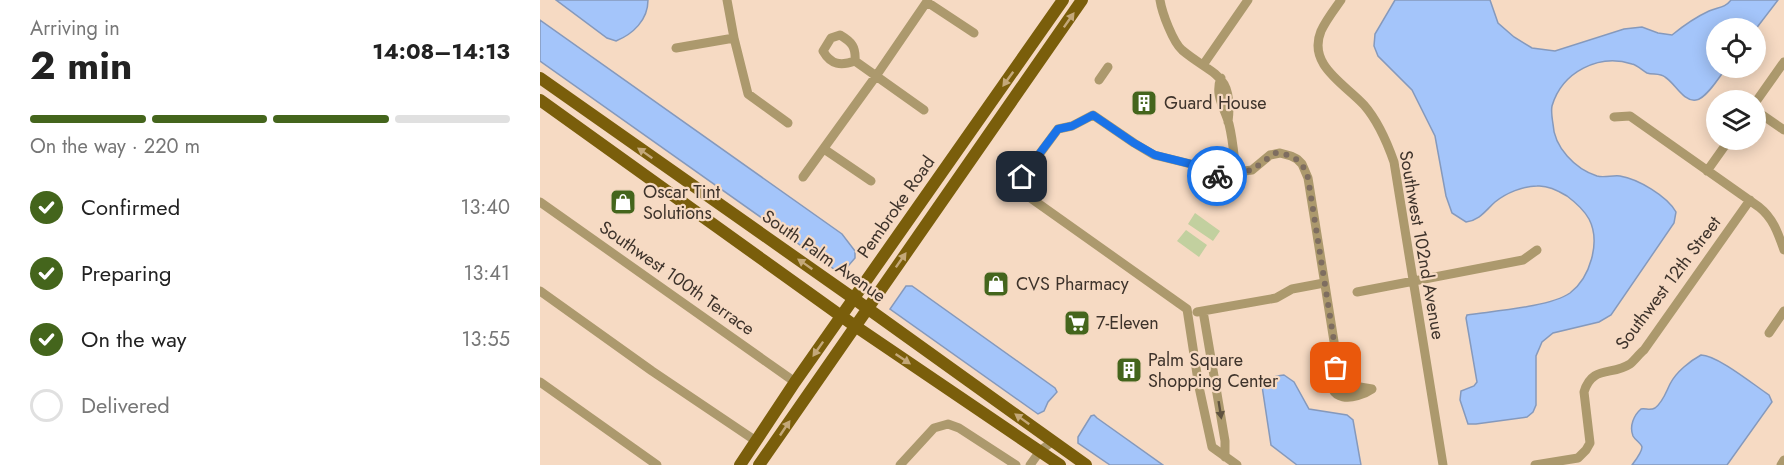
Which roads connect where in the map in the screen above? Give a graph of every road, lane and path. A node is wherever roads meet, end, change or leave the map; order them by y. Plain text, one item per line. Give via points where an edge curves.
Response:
1 (727, 0) edge
2 (1063, 0) edge
3 (1083, 0) edge
4 (1248, 0) edge
5 (1341, 0) edge
6 (928, 1) edge
7 (1161, 4) edge
8 (1042, 31) junction
9 (974, 33) dead end
10 (734, 38) junction
11 (1055, 40) junction
12 (676, 48) dead end
13 (855, 61) dead end
14 (1784, 62) edge
15 (1203, 64) junction
16 (1108, 67) dead end
17 (876, 76) junction
18 (540, 78) edge
19 (1099, 80) dead end
20 (1764, 90) edge
21 (540, 100) edge
22 (924, 110) dead end
23 (1614, 117) dead end
24 (1766, 118) edge
25 (788, 123) dead end
26 (1784, 130) edge
27 (824, 149) junction
28 (1722, 150) edge
29 (1707, 171) junction
30 (1236, 172) junction
31 (803, 177) dead end
32 (871, 181) dead end
33 (1750, 200) junction
34 (540, 202) edge
35 (1537, 250) dead end
36 (1784, 250) edge
37 (1413, 282) junction
38 (1324, 284) junction
39 (540, 291) edge
40 (1357, 292) dead end
41 (854, 298) junction
42 (867, 308) junction
43 (1203, 311) junction
44 (1784, 311) edge
45 (1189, 313) junction
46 (841, 316) junction
47 (855, 326) junction
48 (1768, 333) dead end
49 (1336, 368) junction
50 (540, 382) edge
51 (795, 382) junction
52 (756, 441) junction
53 (1053, 441) junction
54 (1225, 457) junction
55 (1043, 458) edge
56 (1784, 460) edge
57 (657, 465) edge
58 (740, 465) edge
59 (759, 465) edge
60 (900, 465) edge
61 (1016, 465) edge
62 (1030, 465) edge
63 (1060, 465) edge
64 (1086, 465) edge
65 (1237, 465) edge
66 (1443, 465) edge
67 (1535, 465) edge
68 (1781, 465) edge

1 - 10 street
2 - 8 main road, Pembroke Road
11 -> 3 main road, Pembroke Road
4 - 15 street
5 - 37 street, Southwest 102nd Avenue via 1320,33 1318,54 1325,68 1364,105 1387,142 1394,162
6 - 9 street
6 - 17 street
7 - 15 street via 1177,44
8 - 11 street
8 -> 41 main road, Pembroke Road
10 - 12 street
10 - 25 street via 748,94
42 -> 11 main road, Pembroke Road
13 - 17 street
14 - 20 street
15 - 30 street via 1221,78 1229,96 1228,122
16 - 19 street
17 - 22 street
17 - 27 street
41 -> 18 main road, South Palm Avenue
21 - 46 main road
23 - 29 street via 1630,116
24 - 26 street
27 - 31 street
27 - 32 street
28 - 29 street
29 - 33 street
30 - 38 street via 1255,168 1275,153 1291,156 1302,164 1308,178
30 - 45 street via 1214,175 1195,165 1155,155 1093,115 1058,129 1015,187
33 - 36 street via 1771,219
33 - 67 street, Southwest 12th Street via 1644,350 1629,364 1602,372 1586,384 1590,443 1586,450 1578,458
34 - 51 street, Southwest 100th Terrace
35 - 37 street via 1523,260
37 - 40 street
37 - 66 street, Southwest 102nd Avenue
38 - 43 street via 1292,289 1276,298
38 - 49 street
39 - 52 street
41 - 42 main road, South Palm Avenue
41 - 46 main road, Pembroke Road
42 - 47 main road, Pembroke Road
53 -> 42 main road, South Palm Avenue
43 - 45 street
43 -> 54 street
44 - 48 street
45 - 54 street via 1212,447
46 - 47 main road
46 -> 51 main road, Pembroke Road
47 -> 55 main road
59 -> 47 main road, Pembroke Road
49 - 49 street via 1331,384 1340,397 1363,396 1372,389 1341,388
50 - 57 street
51 - 52 main road, Pembroke Road
52 - 58 main road, Pembroke Road
53 - 55 street
53 - 64 main road, South Palm Avenue
54 - 65 street
55 - 62 street
55 - 63 main road
56 - 68 street
60 - 61 street via 937,426 948,424

